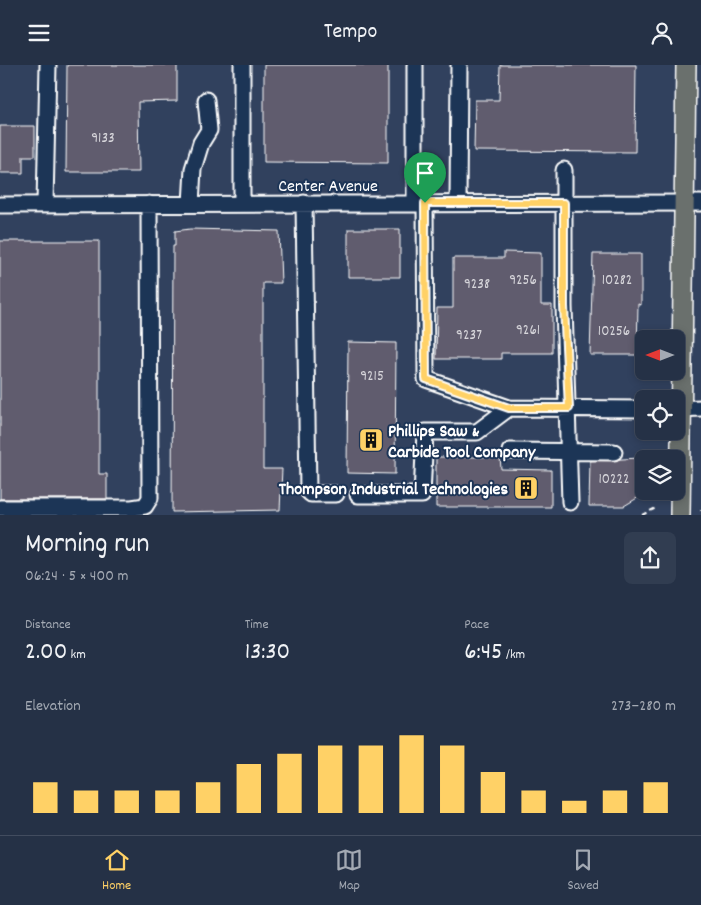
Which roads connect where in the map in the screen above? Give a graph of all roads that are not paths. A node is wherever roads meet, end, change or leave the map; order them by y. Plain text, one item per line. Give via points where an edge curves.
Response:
1 (48, 65) edge
2 (242, 65) edge
3 (415, 65) edge
4 (459, 65) edge
5 (686, 65) edge
6 (206, 100) dead end
7 (564, 170) dead end
8 (242, 203) junction
9 (304, 203) junction
10 (420, 203) junction
11 (458, 203) junction
12 (564, 203) junction
13 (693, 203) edge
14 (45, 204) junction
15 (149, 204) junction
16 (191, 204) junction
17 (0, 205) edge
18 (680, 390) edge
19 (509, 408) junction
20 (569, 408) junction
21 (701, 408) edge
22 (635, 409) edge
23 (685, 409) edge
24 (679, 440) edge
25 (510, 451) dead end
26 (570, 452) junction
27 (614, 452) dead end
28 (336, 494) dead end
29 (358, 495) dead end
30 (570, 502) dead end
31 (0, 507) edge
32 (680, 515) edge

1 - 14 street
2 - 8 street
3 - 10 street
4 - 11 street
5 - 13 main road
6 - 16 street via 209,130 192,169
7 - 12 street
8 - 9 street, Center Avenue
8 - 16 street, Center Avenue
9 - 10 street, Center Avenue
9 - 28 street via 308,491 311,494
10 - 11 street, Center Avenue
10 - 19 street via 426,379
11 - 12 street, Center Avenue
12 - 13 street, Center Avenue
12 - 20 street via 564,306
13 - 18 main road
14 - 15 street, Center Avenue
14 - 17 street, Center Avenue
15 - 16 street, Center Avenue
15 - 31 street via 150,498 145,506 132,508
19 - 20 street
19 - 29 street via 477,432 425,432 422,495
20 - 22 street
20 - 26 street
21 - 23 street
24 - 32 main road
25 - 26 street
26 - 27 street
26 - 30 street

